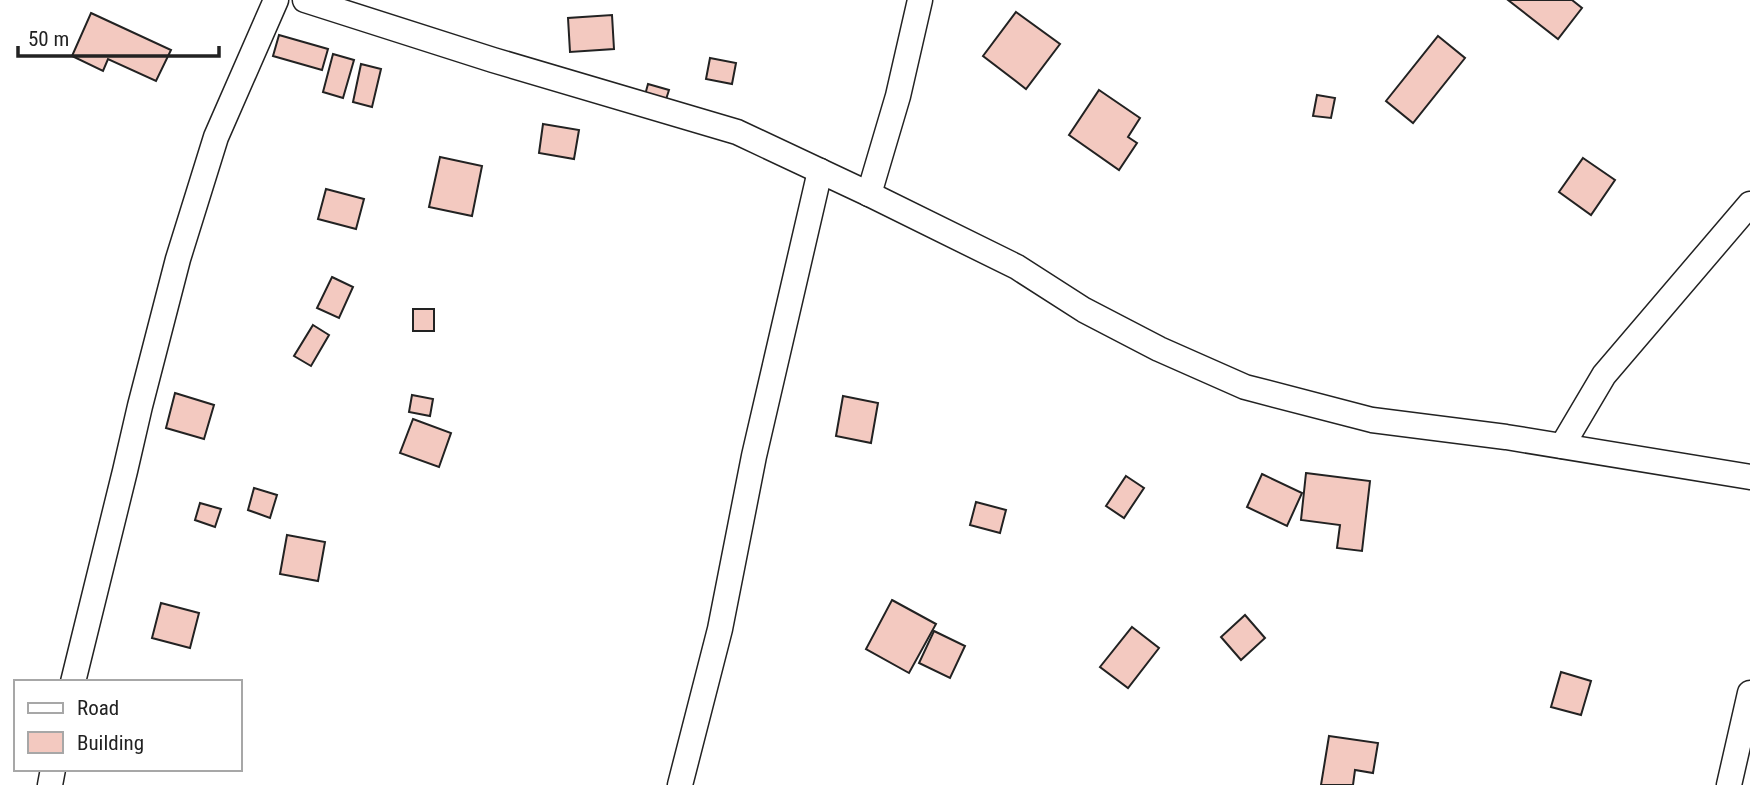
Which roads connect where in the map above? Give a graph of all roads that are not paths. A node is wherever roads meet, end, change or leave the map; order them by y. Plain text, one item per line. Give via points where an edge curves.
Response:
1 (276, 0) edge
2 (305, 0) edge
3 (920, 0) edge
4 (820, 171) junction
5 (869, 194) junction
6 (1750, 204) edge
7 (1562, 446) junction
8 (1750, 477) edge
9 (73, 680) edge
10 (1750, 693) edge
11 (680, 785) edge
12 (1729, 785) edge

1 - 9 street via 216,137 178,258
2 - 4 street via 737,132
3 - 5 street
4 - 5 street
4 - 11 street via 754,456 720,629
5 - 7 street via 1017,267 1146,342 1245,387 1372,420
6 - 7 street via 1604,375
7 - 8 street
10 - 12 street

